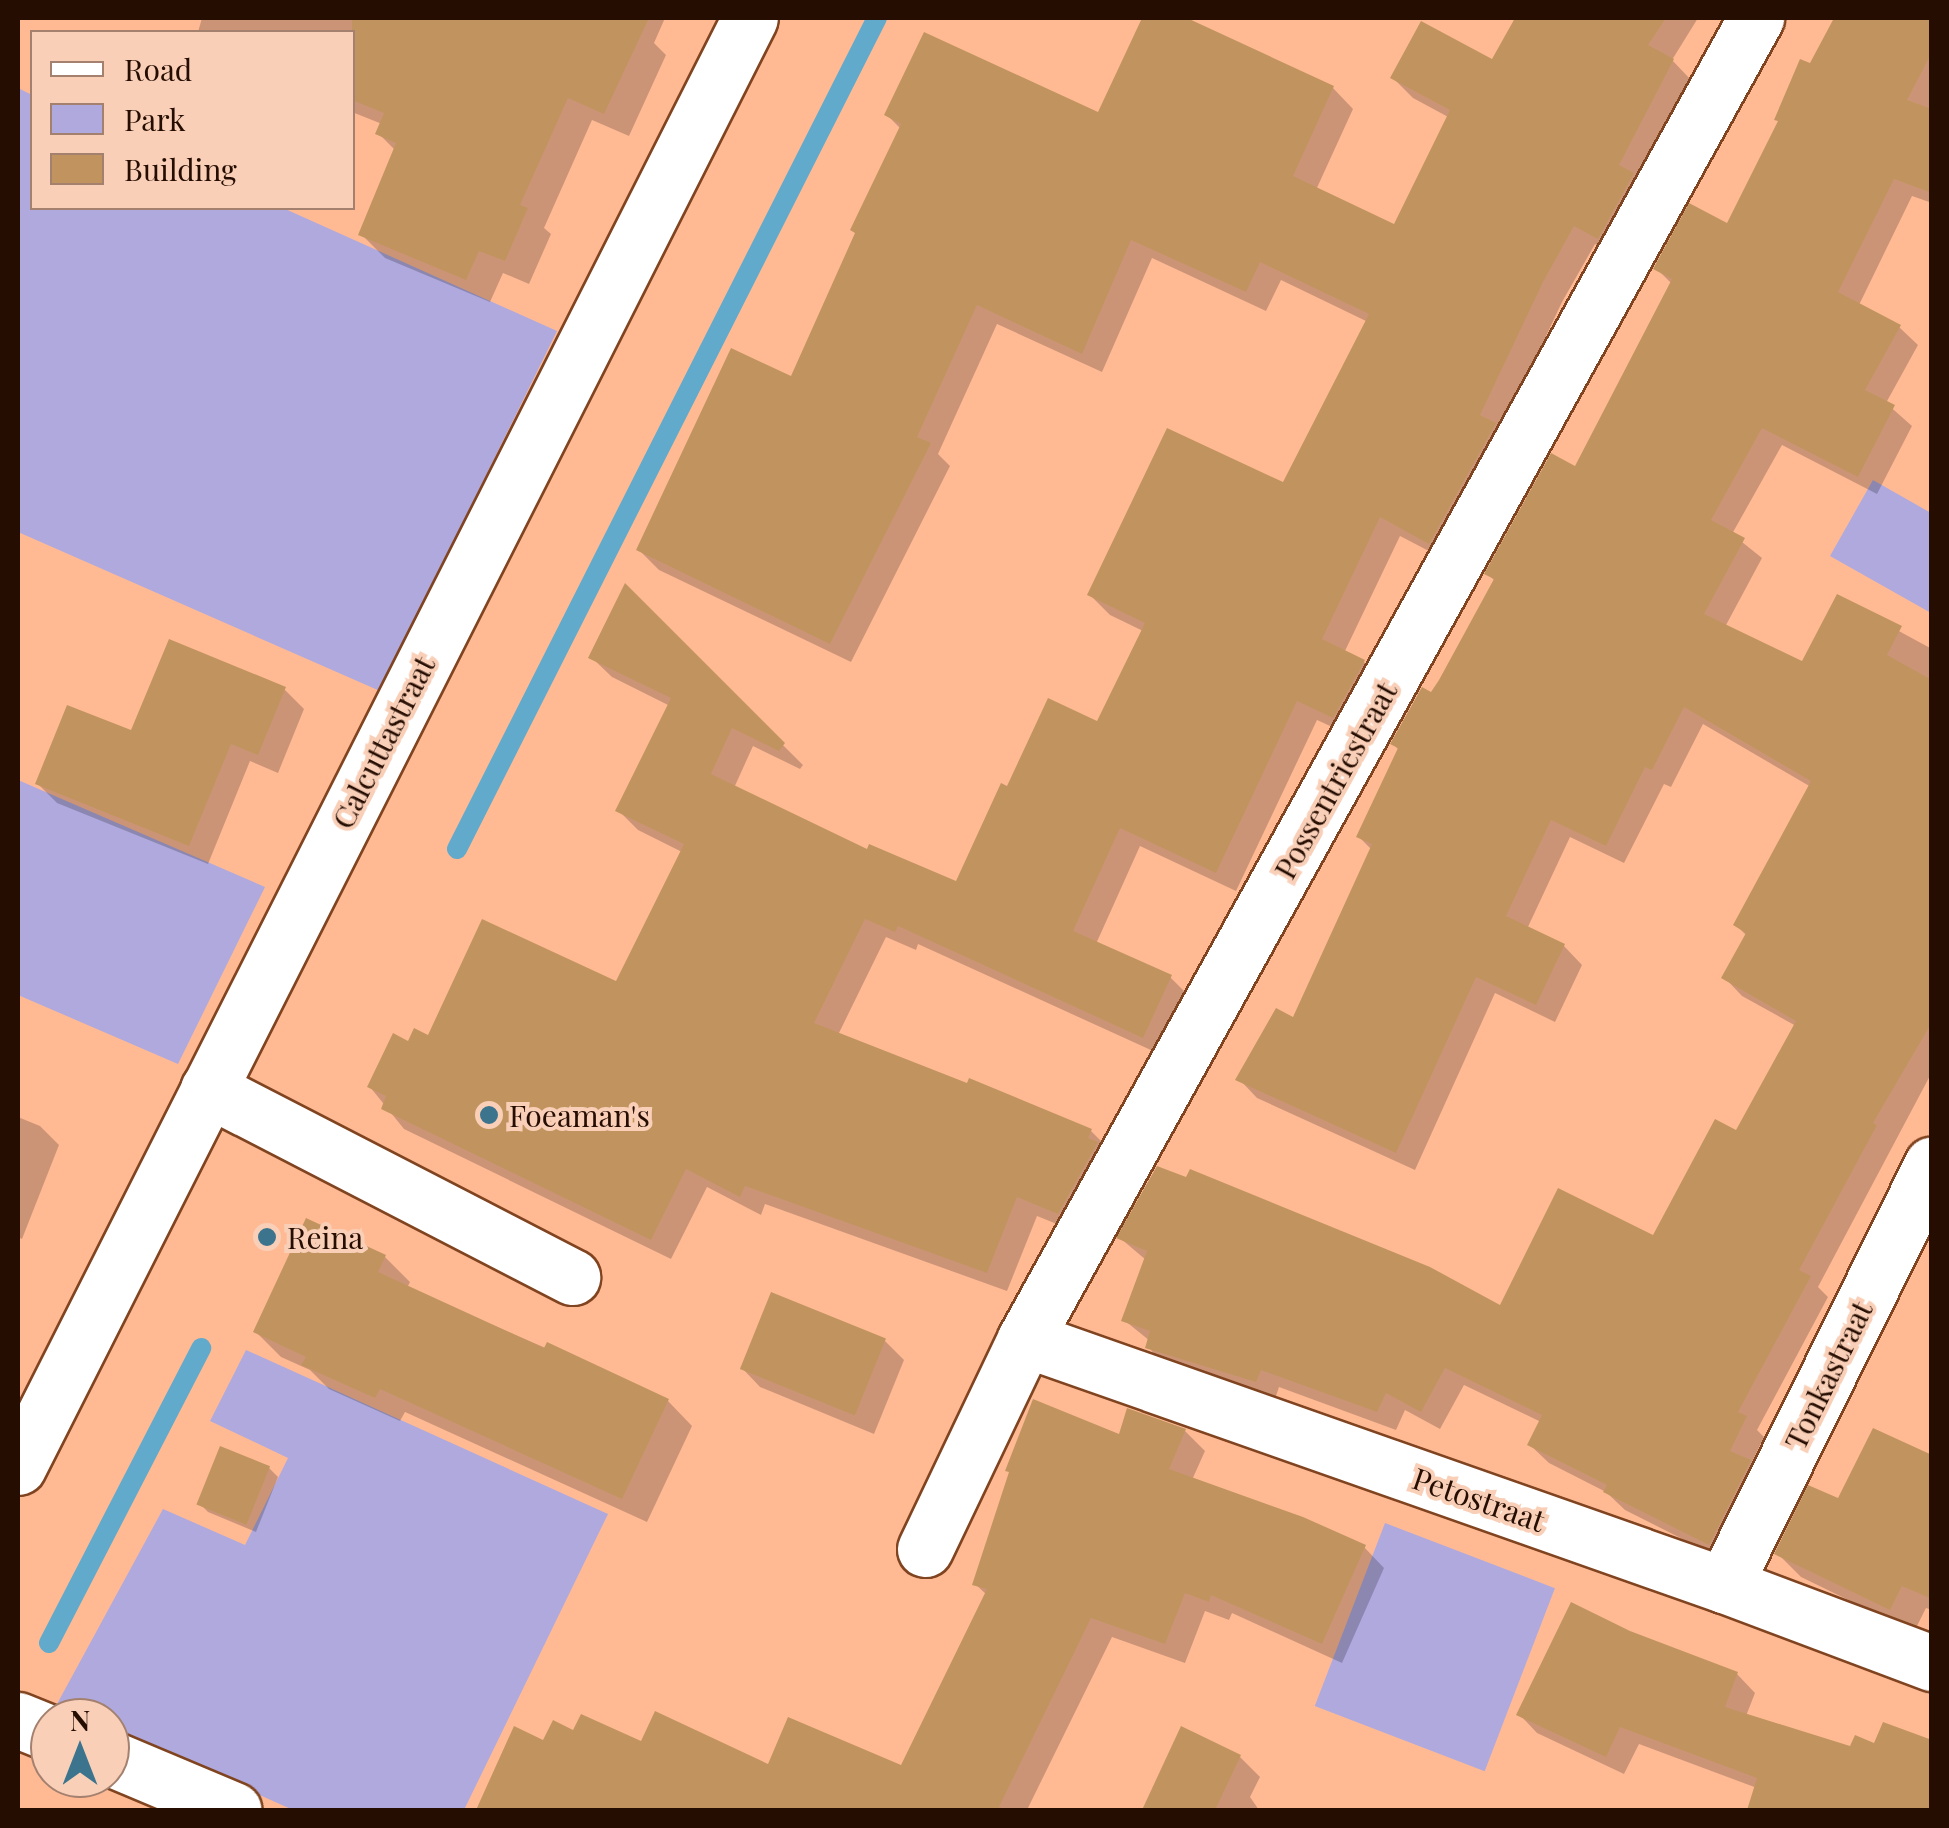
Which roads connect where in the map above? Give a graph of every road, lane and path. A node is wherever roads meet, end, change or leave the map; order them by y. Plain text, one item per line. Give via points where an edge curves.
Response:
1 (750, 18) edge
2 (1756, 18) edge
3 (208, 1089) junction
4 (1932, 1165) edge
5 (572, 1277) dead end
6 (1026, 1339) junction
7 (18, 1467) edge
8 (925, 1549) dead end
9 (1724, 1584) junction
10 (1932, 1663) edge
11 (130, 1766) edge
12 (234, 1810) edge

1 - 3 street, Calcuttastraat
2 - 6 street, Possentriestraat
3 - 5 street
3 - 7 street, Calcuttastraat
4 - 9 street, Tonkastraat
6 - 8 street, Possentriestraat
6 - 9 street, Petostraat
9 - 10 street, Petostraat
11 - 12 street

